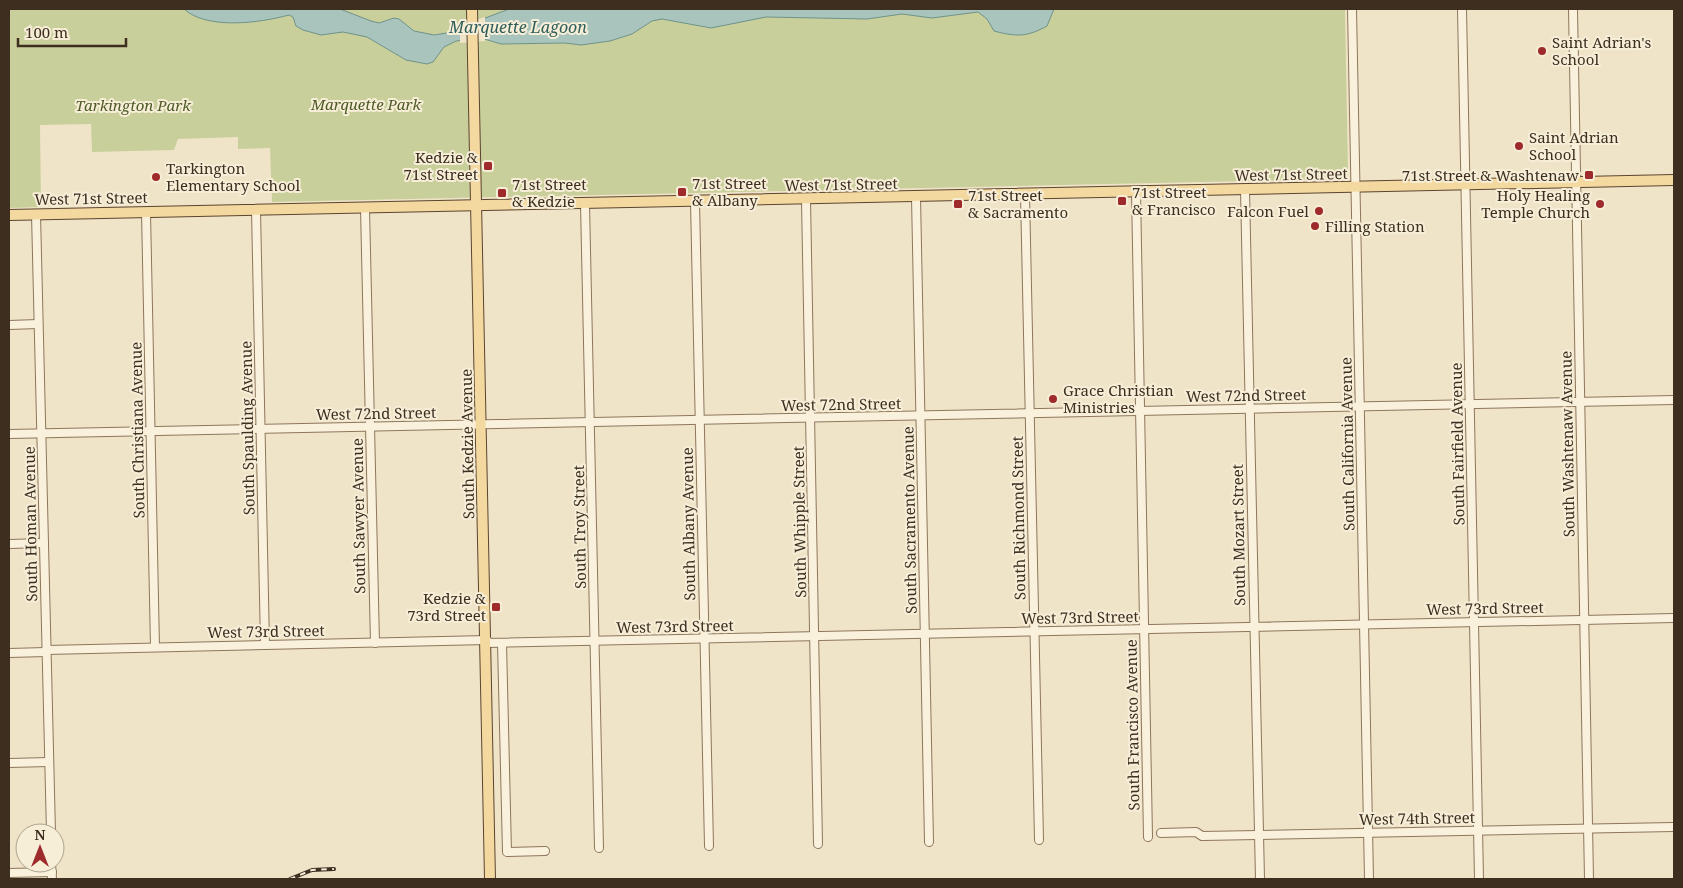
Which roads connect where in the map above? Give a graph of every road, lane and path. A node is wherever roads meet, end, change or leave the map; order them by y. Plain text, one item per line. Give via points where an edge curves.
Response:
1 (1352, 9) edge
2 (1462, 9) edge
3 (1572, 9) edge
4 (472, 10) edge
5 (1674, 180) edge
6 (1576, 182) junction
7 (1465, 185) junction
8 (1356, 187) junction
9 (1245, 190) junction
10 (1136, 192) junction
11 (1025, 195) junction
12 (916, 197) junction
13 (806, 200) junction
14 (695, 202) junction
15 (586, 204) junction
16 (476, 206) junction
17 (365, 208) junction
18 (256, 210) junction
19 (146, 212) junction
20 (36, 214) junction
21 (9, 215) edge
22 (38, 324) junction
23 (9, 325) edge
24 (1674, 400) edge
25 (1580, 402) junction
26 (1470, 404) junction
27 (1360, 406) junction
28 (1249, 409) junction
29 (1140, 411) junction
30 (1029, 414) junction
31 (920, 416) junction
32 (810, 418) junction
33 (700, 421) junction
34 (590, 423) junction
35 (481, 425) junction
36 (370, 427) junction
37 (260, 429) junction
38 (150, 431) junction
39 (41, 433) junction
40 (9, 434) edge
41 (44, 543) junction
42 (9, 544) edge
43 (1674, 618) edge
44 (1584, 620) junction
45 (1474, 622) junction
46 (1364, 625) junction
47 (1254, 627) junction
48 (1144, 629) junction
49 (1034, 632) junction
50 (925, 634) junction
51 (815, 636) junction
52 (704, 639) junction
53 (595, 641) junction
54 (487, 642) junction
55 (375, 643) junction
56 (502, 643) junction
57 (265, 645) junction
58 (155, 647) junction
59 (46, 651) junction
60 (9, 652) edge
61 (49, 762) junction
62 (9, 763) edge
63 (51, 823) edge
64 (1674, 827) edge
65 (1588, 828) junction
66 (1478, 831) junction
67 (1161, 833) dead end
68 (1369, 833) junction
69 (1259, 835) junction
70 (1148, 837) dead end
71 (1039, 840) dead end
72 (929, 842) dead end
73 (818, 844) dead end
74 (709, 846) dead end
75 (599, 848) dead end
76 (545, 852) dead end
77 (9, 873) edge
78 (52, 876) edge
79 (490, 879) edge
80 (1260, 879) edge
81 (1370, 879) edge
82 (1479, 879) edge
83 (1589, 879) edge

1 - 8 street, South California Avenue
2 - 7 street, South Fairfield Avenue
3 - 6 street, South Washtenaw Avenue
4 - 16 main road, South Kedzie Avenue
5 - 6 main road, West 71st Street
6 - 7 main road, West 71st Street
6 - 25 street, South Washtenaw Avenue
7 - 8 main road, West 71st Street
7 - 26 street, South Fairfield Avenue
8 - 9 main road, West 71st Street
8 - 27 street, South California Avenue
9 - 10 main road, West 71st Street
9 - 28 street, South Mozart Street
10 - 11 main road, West 71st Street
10 - 29 street, South Francisco Avenue
11 - 12 main road, West 71st Street
11 - 30 street, South Richmond Street
12 - 13 main road, West 71st Street
12 - 31 street, South Sacramento Avenue
13 - 14 main road, West 71st Street
13 - 32 street, South Whipple Street
14 - 15 main road, West 71st Street
14 - 33 street, South Albany Avenue
15 - 16 main road, West 71st Street
15 - 34 street, South Troy Street
16 - 17 main road, West 71st Street
16 - 35 main road, South Kedzie Avenue
17 - 18 main road, West 71st Street
17 - 36 street, South Sawyer Avenue
18 - 19 main road, West 71st Street
18 - 37 street, South Spaulding Avenue
19 - 20 main road, West 71st Street
19 - 38 street, South Christiana Avenue
20 - 21 main road, West 71st Street
20 - 22 street, South Homan Avenue
22 - 23 street
22 - 39 street, South Homan Avenue
24 - 25 street, West 72nd Street
25 - 26 street, West 72nd Street
25 - 44 street, South Washtenaw Avenue
26 - 27 street, West 72nd Street
26 - 45 street, South Fairfield Avenue
27 - 28 street, West 72nd Street
27 - 46 street, South California Avenue
28 - 29 street, West 72nd Street
28 - 47 street, South Mozart Street
29 - 30 street, West 72nd Street
29 - 48 street, South Francisco Avenue
30 - 31 street, West 72nd Street
30 - 49 street, South Richmond Street
31 - 32 street, West 72nd Street
31 - 50 street, South Sacramento Avenue
32 - 33 street, West 72nd Street
32 - 51 street, South Whipple Street
33 - 34 street, West 72nd Street
33 - 52 street, South Albany Avenue
34 - 35 street, West 72nd Street
34 - 53 street, South Troy Street
35 - 36 street, West 72nd Street
35 - 54 main road, South Kedzie Avenue
36 - 37 street, West 72nd Street
36 - 55 street, South Sawyer Avenue
37 - 38 street, West 72nd Street
37 - 57 street, South Spaulding Avenue
38 - 39 street, West 72nd Street
38 - 58 street, South Christiana Avenue
39 - 40 street, West 72nd Street
39 - 41 street, South Homan Avenue
41 - 42 street
41 - 59 street, South Homan Avenue
43 - 44 street, West 73rd Street
44 - 45 street, West 73rd Street
44 - 65 street, South Washtenaw Avenue
45 - 46 street, West 73rd Street
45 - 66 street, South Fairfield Avenue
46 - 47 street, West 73rd Street
46 - 68 street, South California Avenue
47 - 48 street, West 73rd Street
47 - 69 street, South Mozart Street
48 - 49 street, West 73rd Street
48 - 70 street, South Francisco Avenue
49 - 50 street, West 73rd Street
49 - 71 street, South Richmond Street
50 - 51 street, West 73rd Street
50 - 72 street, South Sacramento Avenue
51 - 52 street, West 73rd Street
51 - 73 street, South Whipple Street
52 - 53 street, West 73rd Street
52 - 74 street, South Albany Avenue
53 - 56 street, West 73rd Street
53 - 75 street, South Troy Street
54 - 55 street, West 73rd Street
54 - 56 street, West 73rd Street
54 - 79 main road, South Kedzie Avenue
55 - 57 street, West 73rd Street
56 - 76 street via 507,852
57 - 58 street, West 73rd Street
58 - 59 street, West 73rd Street
59 - 60 street, West 73rd Street
59 - 61 street, South Homan Avenue
61 - 62 street
61 - 63 street, South Homan Avenue
64 - 65 street, West 74th Street
65 - 66 street, West 74th Street
65 - 83 street, South Washtenaw Avenue
66 - 68 street, West 74th Street
66 - 82 street, South Fairfield Avenue
67 - 69 street, West 74th Street
68 - 69 street, West 74th Street
68 - 81 street, South California Avenue
69 - 80 street, South Mozart Street
77 - 78 street

